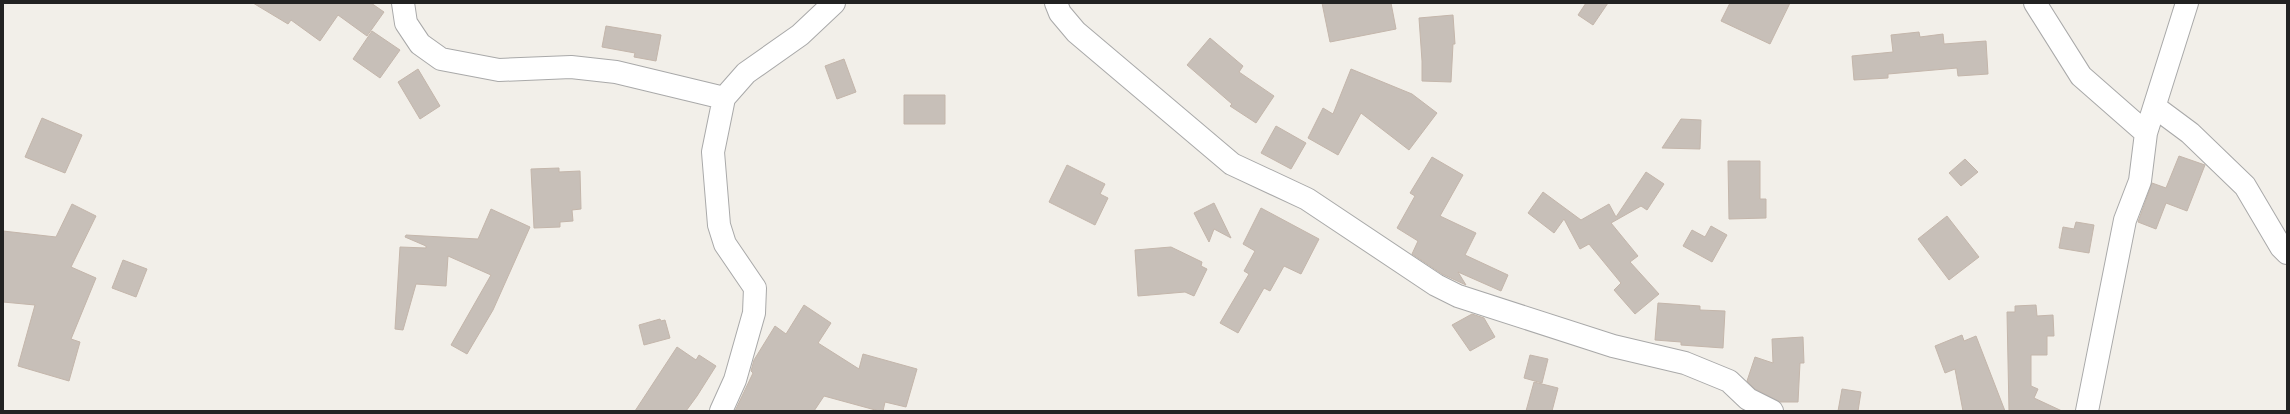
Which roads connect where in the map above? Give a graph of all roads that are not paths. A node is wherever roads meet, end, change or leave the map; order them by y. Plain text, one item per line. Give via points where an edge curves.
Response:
1 (403, 3) edge
2 (834, 3) edge
3 (1056, 3) edge
4 (2035, 3) edge
5 (2187, 3) edge
6 (724, 98) junction
7 (2155, 107) junction
8 (2146, 133) junction
9 (2287, 253) edge
10 (721, 411) edge
11 (1772, 411) edge
12 (2087, 411) edge

1 - 6 street via 406,23 420,44 441,59 499,70 571,67 616,72
2 - 6 street via 800,35 746,73
3 - 11 street via 1060,13 1076,32 1232,164 1307,199 1436,285 1458,296 1605,343 1685,363 1729,381 1748,399
4 - 8 street via 2081,76
5 - 7 street
6 - 10 street via 713,152 718,225 724,244 755,288 754,313 735,380
7 - 8 street
7 - 9 street via 2190,133 2245,186
8 - 12 street via 2140,181 2125,220

